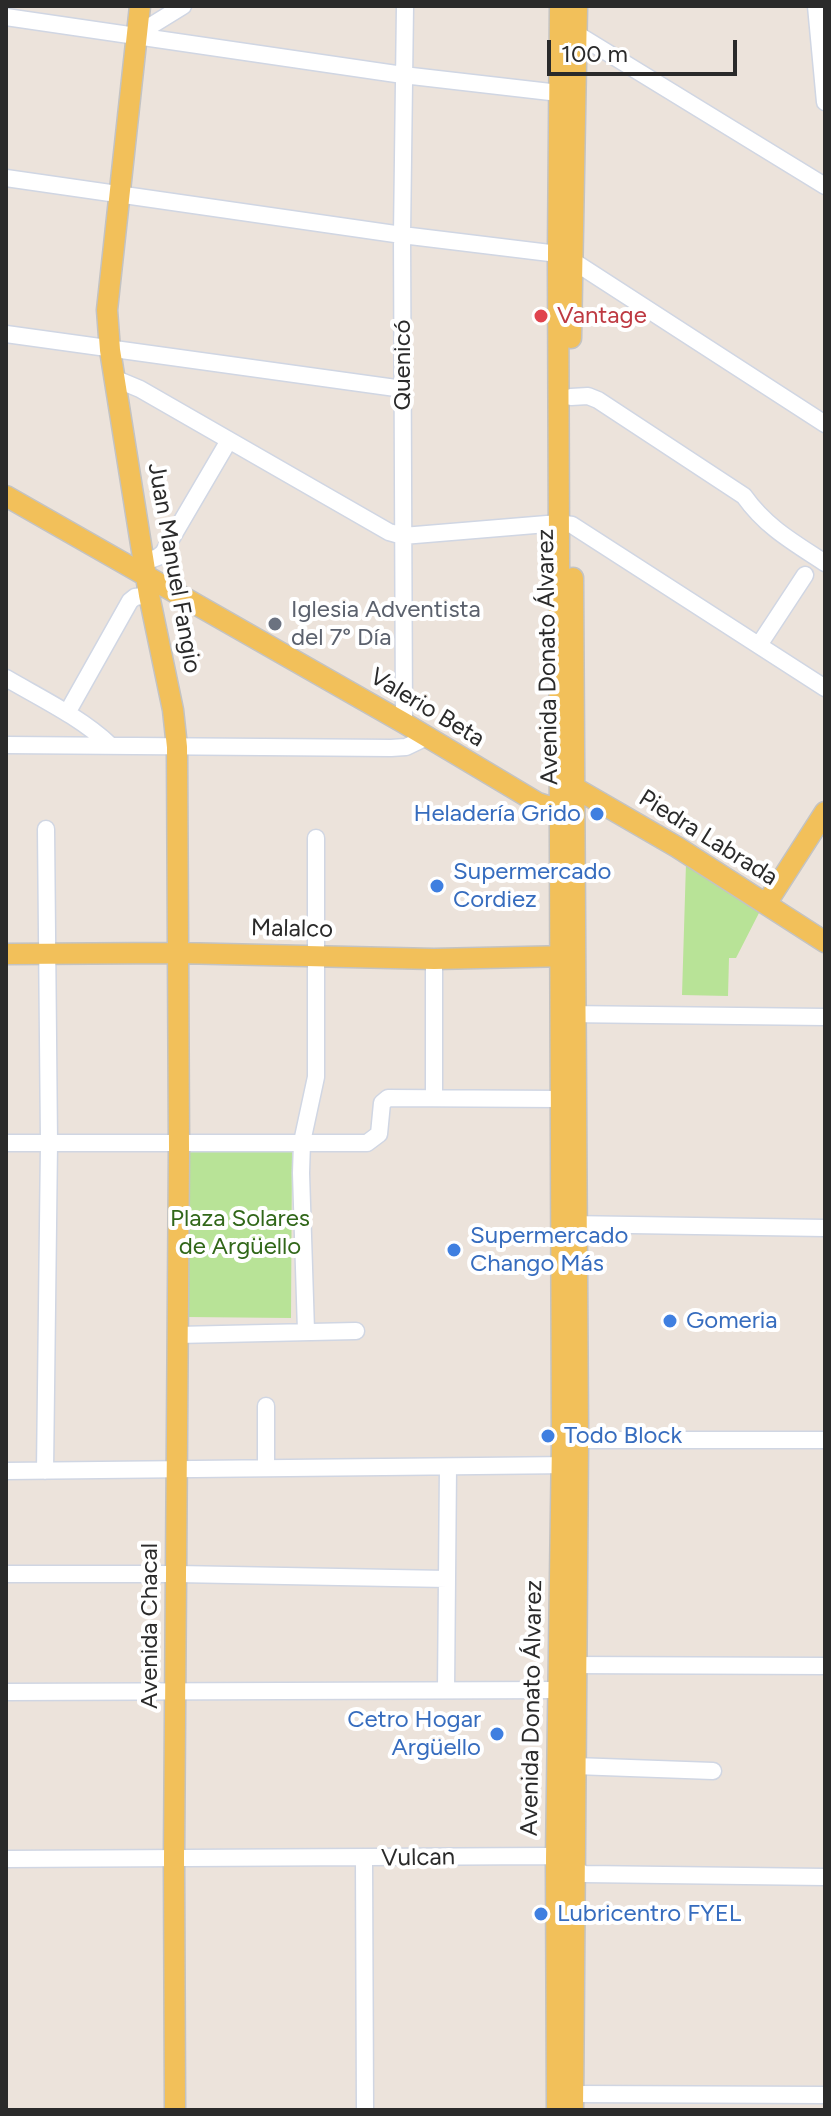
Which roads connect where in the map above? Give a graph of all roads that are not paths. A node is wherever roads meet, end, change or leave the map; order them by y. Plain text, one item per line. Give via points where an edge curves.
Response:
1 (140, 6) edge
2 (183, 6) edge
3 (405, 6) edge
4 (560, 6) edge
5 (577, 6) edge
6 (816, 6) edge
7 (6, 17) edge
8 (577, 34) junction
9 (136, 35) junction
10 (403, 75) junction
11 (559, 93) junction
12 (825, 102) edge
13 (6, 178) edge
14 (825, 186) edge
15 (119, 193) junction
16 (402, 235) junction
17 (565, 258) junction
18 (6, 334) edge
19 (110, 350) junction
20 (116, 379) junction
21 (403, 389) junction
22 (571, 397) junction
23 (825, 424) edge
24 (228, 442) junction
25 (6, 496) edge
26 (565, 524) junction
27 (403, 536) junction
28 (825, 563) edge
29 (805, 575) dead end
30 (147, 578) junction
31 (759, 645) junction
32 (6, 678) edge
33 (825, 688) edge
34 (67, 713) junction
35 (404, 723) junction
36 (427, 737) junction
37 (6, 745) edge
38 (110, 745) junction
39 (177, 747) junction
40 (568, 799) junction
41 (825, 812) edge
42 (46, 829) dead end
43 (316, 838) dead end
44 (766, 904) junction
45 (825, 942) edge
46 (178, 953) junction
47 (6, 954) edge
48 (48, 954) junction
49 (315, 956) junction
50 (568, 956) junction
51 (434, 959) junction
52 (568, 1014) junction
53 (825, 1017) edge
54 (434, 1097) junction
55 (560, 1099) junction
56 (179, 1142) junction
57 (302, 1142) junction
58 (6, 1143) edge
59 (49, 1143) junction
60 (569, 1224) junction
61 (825, 1228) edge
62 (306, 1331) junction
63 (356, 1331) dead end
64 (177, 1335) junction
65 (266, 1406) dead end
66 (570, 1440) junction
67 (825, 1440) edge
68 (569, 1465) junction
69 (266, 1467) junction
70 (448, 1467) junction
71 (176, 1469) junction
72 (6, 1471) edge
73 (45, 1471) junction
74 (6, 1574) edge
75 (177, 1574) junction
76 (447, 1579) junction
77 (567, 1665) junction
78 (825, 1666) edge
79 (446, 1690) junction
80 (558, 1690) junction
81 (6, 1692) edge
82 (176, 1692) junction
83 (575, 1766) junction
84 (713, 1771) dead end
85 (174, 1858) junction
86 (556, 1858) junction
87 (6, 1859) edge
88 (364, 1859) junction
89 (575, 1871) junction
90 (825, 1877) edge
91 (825, 2095) edge
92 (573, 2102) edge
93 (175, 2110) edge
94 (365, 2110) edge
95 (557, 2110) edge

1 - 9 main road, Juan Manuel Fangio
2 - 9 street
3 - 10 street, Quenicó
4 - 11 main road, Avenida Donato Álvarez
5 - 8 main road, Avenida Donato Álvarez
6 - 12 street
7 - 9 street
8 - 14 street
8 - 17 main road, Avenida Donato Álvarez
9 - 10 street
9 - 15 main road, Juan Manuel Fangio
10 - 11 street
10 - 16 street, Quenicó
11 - 17 main road, Avenida Donato Álvarez
13 - 15 street
15 - 16 street
15 - 19 main road, Juan Manuel Fangio via 107,310
16 - 17 street
16 - 21 street, Quenicó
17 - 22 main road, Avenida Donato Álvarez
17 - 23 street
17 - 26 main road, Avenida Donato Álvarez
18 - 19 street
19 - 20 main road, Juan Manuel Fangio
19 - 21 street
20 - 24 street
20 - 30 main road, Juan Manuel Fangio
21 - 27 street, Quenicó
22 - 26 main road, Avenida Donato Álvarez
22 - 28 street via 588,396 611,408 744,496 759,517
24 - 27 street
24 - 30 street
25 - 30 main road, Valerio Beta
26 - 27 street
26 - 31 street via 587,532
26 - 40 main road, Avenida Donato Álvarez
27 - 35 street, Quenicó
29 - 31 street
30 - 34 street
30 - 35 main road, Valerio Beta
30 - 39 main road, Juan Manuel Fangio
31 - 33 street
32 - 34 street
34 - 38 street
35 - 36 main road, Valerio Beta
36 - 39 street via 391,748
36 - 40 main road, Valerio Beta via 538,803
37 - 38 street
38 - 39 street
39 - 46 main road, Juan Manuel Fangio
40 - 44 main road, Piedra Labrada via 677,847
40 - 50 main road, Avenida Donato Álvarez
41 - 44 main road
42 - 48 street
43 - 49 street
44 - 45 main road, Piedra Labrada
46 - 48 main road, Malalco
46 - 49 main road, Malalco
46 - 56 main road, Juan Manuel Fangio
47 - 48 main road, Malalco
48 - 59 street
49 - 51 main road, Malalco
49 - 57 street via 316,1077
50 - 51 main road, Malalco
50 - 52 main road, Avenida Donato Álvarez
51 - 54 street
52 - 53 street
52 - 55 main road, Avenida Donato Álvarez
52 - 60 main road, Avenida Donato Álvarez
54 - 55 street
54 - 57 street via 388,1098 372,1142
55 - 60 main road, Avenida Donato Álvarez
56 - 57 street
56 - 59 street
56 - 64 main road, Avenida Chacal
57 - 62 street
58 - 59 street
59 - 73 street
60 - 61 street
60 - 66 main road, Avenida Donato Álvarez
62 - 63 street
62 - 64 street
64 - 71 main road, Avenida Chacal
65 - 69 street
66 - 67 street
66 - 68 main road, Avenida Donato Álvarez
68 - 70 street
68 - 77 main road, Avenida Donato Álvarez
69 - 70 street
69 - 71 street
70 - 76 street
71 - 73 street
71 - 75 main road, Avenida Chacal
72 - 73 street
74 - 75 street
75 - 76 street
75 - 82 main road, Avenida Chacal
76 - 79 street
77 - 78 street
77 - 80 main road, Avenida Donato Álvarez
77 - 83 main road, Avenida Donato Álvarez
79 - 80 street
79 - 82 street
80 - 86 main road, Avenida Donato Álvarez
81 - 82 street
82 - 85 main road, Avenida Chacal
83 - 84 street
83 - 89 main road, Avenida Donato Álvarez
85 - 87 street, Vulcan
85 - 88 street, Vulcan
85 - 93 main road, Avenida Chacal
86 - 88 street, Vulcan
86 - 89 street
86 - 95 main road, Avenida Donato Álvarez
88 - 94 street
89 - 90 street
89 - 92 main road, Avenida Donato Álvarez
91 - 92 street

